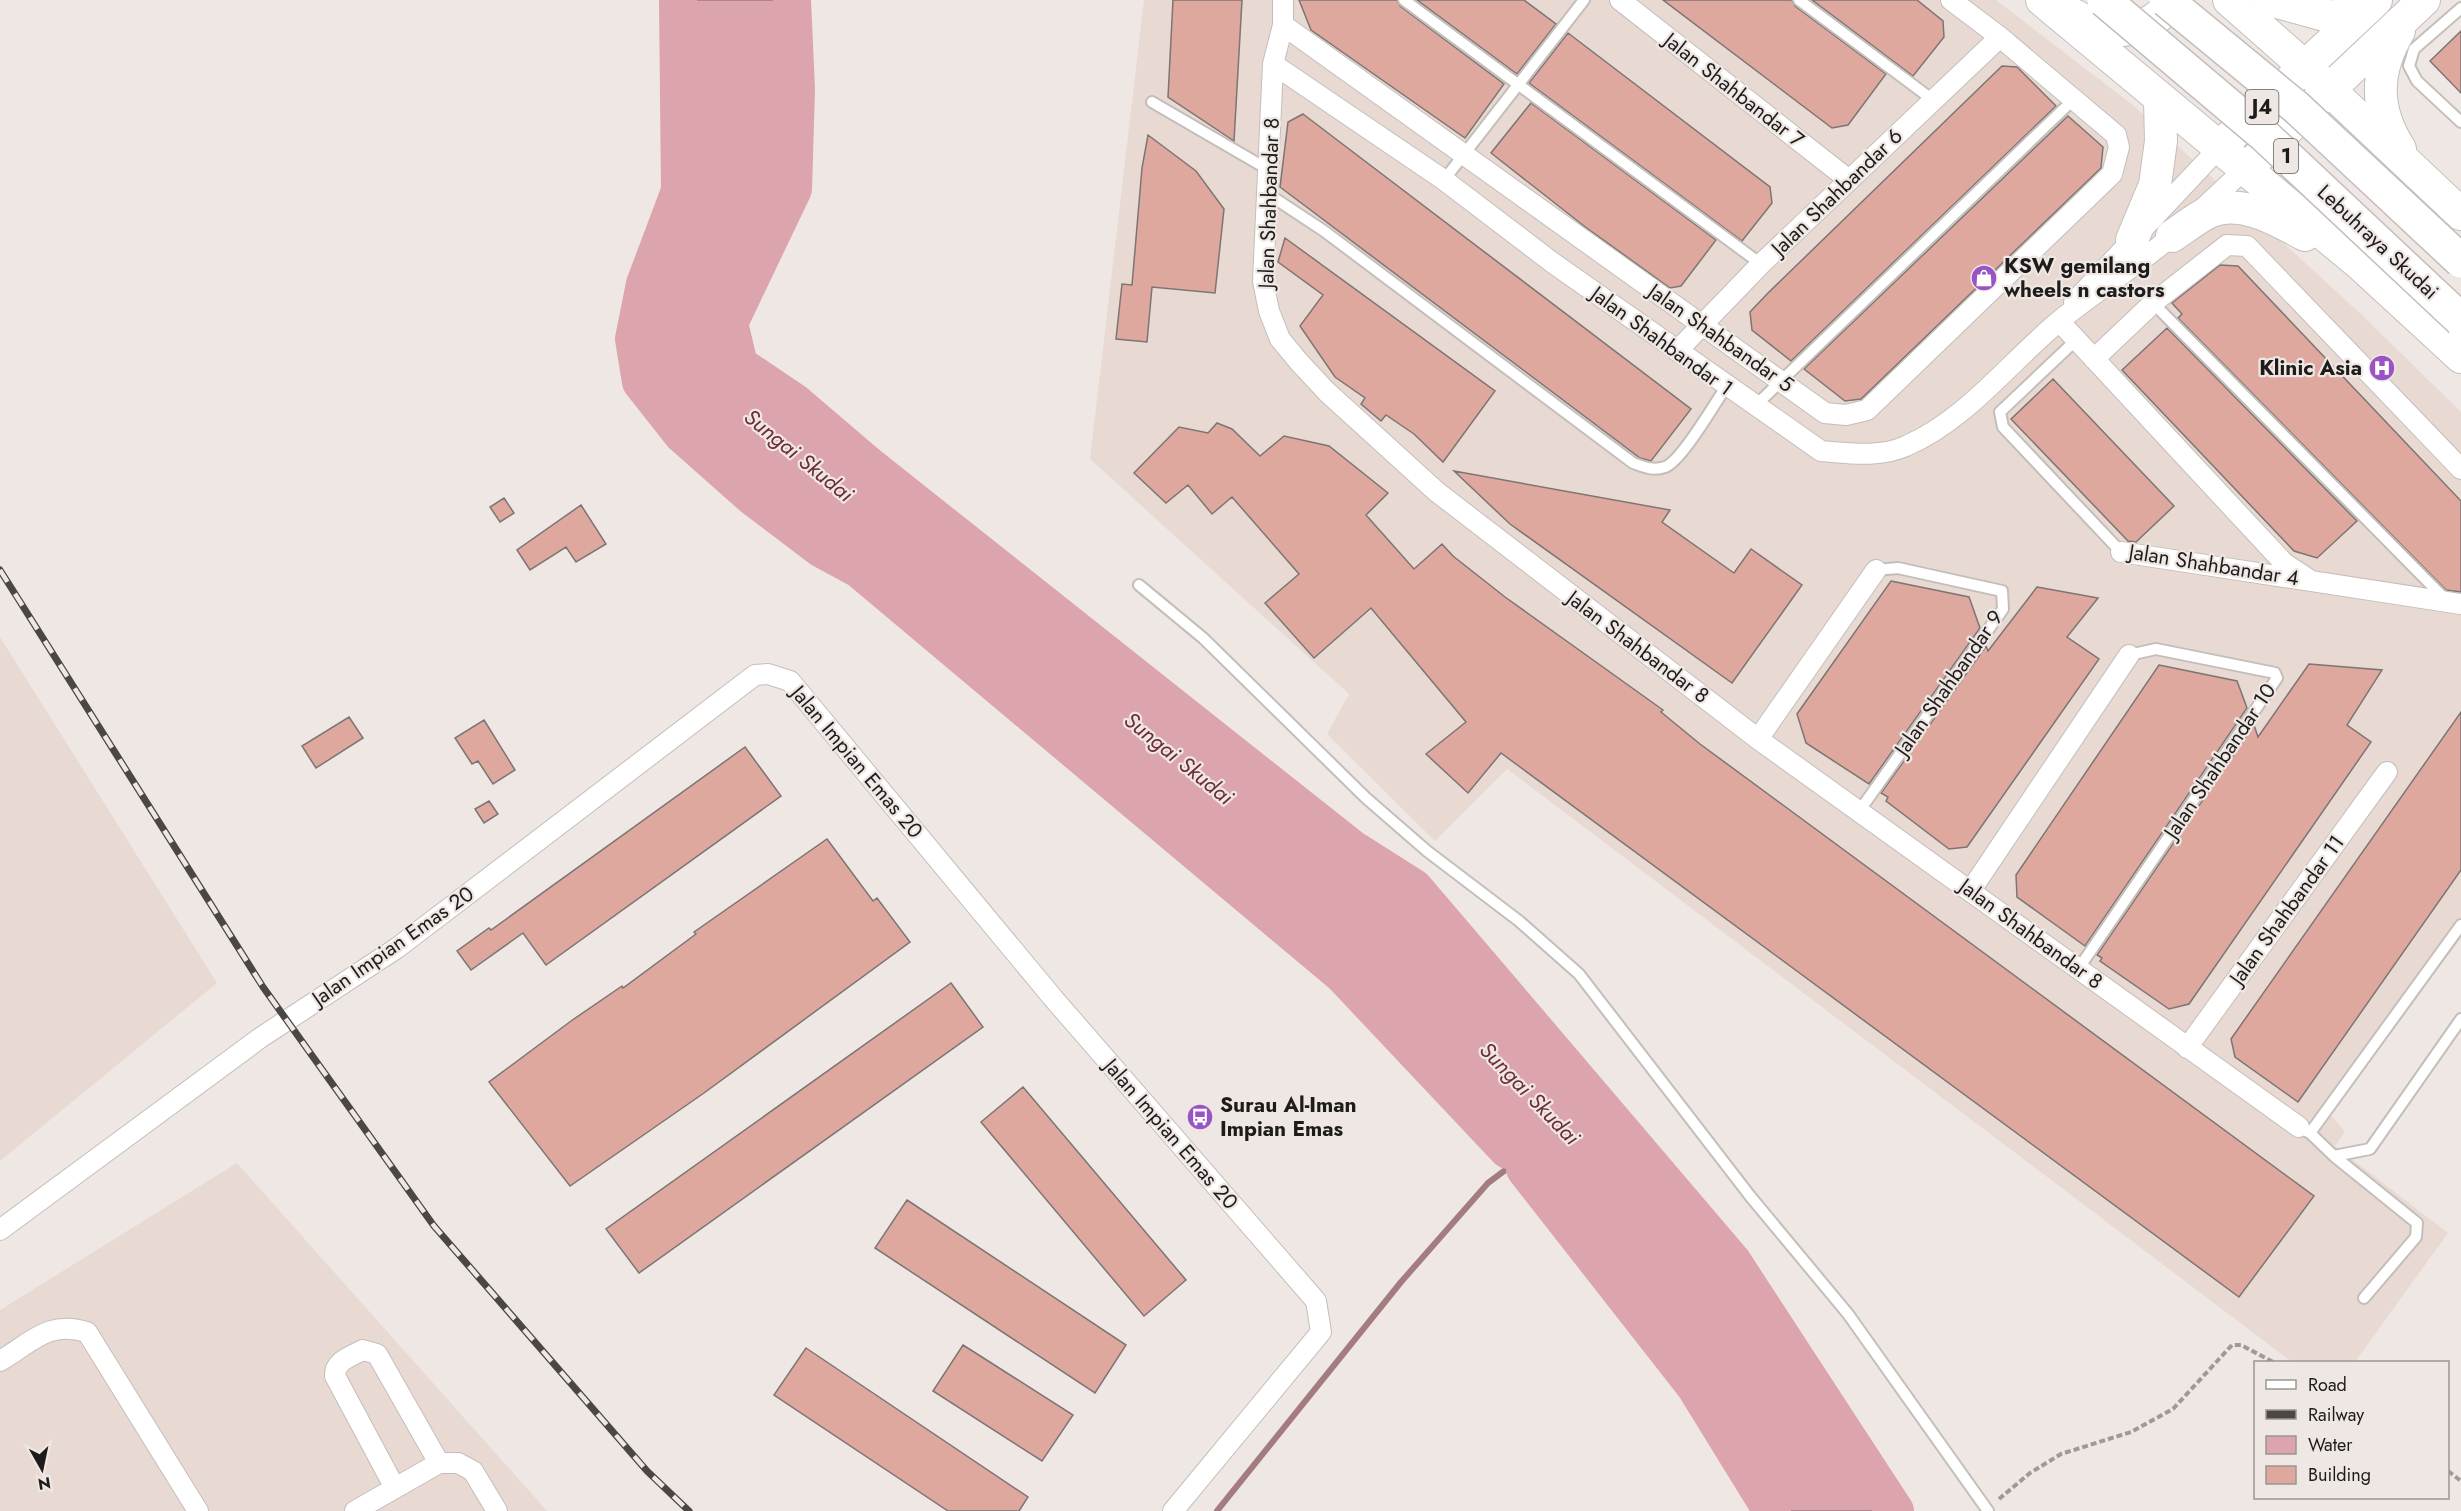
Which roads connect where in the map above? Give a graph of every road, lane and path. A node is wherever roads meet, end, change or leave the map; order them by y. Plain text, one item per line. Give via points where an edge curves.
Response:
1 (1283, 0) edge
2 (1404, 0) edge
3 (1584, 0) edge
4 (1620, 0) edge
5 (1799, 0) edge
6 (1952, 0) edge
7 (2044, 0) edge
8 (2104, 0) edge
9 (2166, 0) edge
10 (2171, 0) edge
11 (2229, 0) edge
12 (2270, 0) edge
13 (2371, 5) edge
14 (2417, 6) edge
15 (2461, 8) edge
16 (1283, 24) junction
17 (2000, 37) junction
18 (1274, 64) junction
19 (2304, 66) junction
20 (1518, 85) junction
21 (2329, 89) junction
22 (2074, 99) junction
23 (1933, 100) junction
24 (2160, 100) junction
25 (1152, 102) dead end
26 (2461, 122) edge
27 (2219, 148) junction
28 (1464, 153) junction
29 (2413, 168) junction
30 (2245, 169) junction
31 (1270, 170) junction
32 (1444, 180) junction
33 (1849, 180) junction
34 (1268, 194) junction
35 (2461, 214) edge
36 (2172, 236) junction
37 (2132, 240) junction
38 (2461, 261) edge
39 (1761, 264) junction
40 (2361, 265) junction
41 (2153, 303) junction
42 (2461, 320) edge
43 (2059, 321) junction
44 (1701, 324) junction
45 (2075, 341) junction
46 (1677, 351) junction
47 (2461, 357) edge
48 (2094, 359) junction
49 (1782, 380) junction
50 (1726, 387) junction
51 (1754, 406) junction
52 (2461, 469) edge
53 (2121, 552) joint
54 (1876, 570) joint
55 (2310, 580) junction
56 (1139, 585) dead end
57 (2455, 604) edge
58 (2129, 655) joint
59 (1758, 739) junction
60 (2387, 772) dead end
61 (1860, 810) junction
62 (1971, 890) junction
63 (2461, 925) edge
64 (2079, 968) junction
65 (2461, 1019) edge
66 (2187, 1048) junction
67 (2305, 1130) junction
68 (2334, 1156) junction
69 (0, 1230) edge
70 (2364, 1298) dead end
71 (0, 1361) edge
72 (2271, 1361) edge
73 (439, 1462) junction
74 (2449, 1472) edge
75 (2461, 1481) edge
76 (395, 1488) junction
77 (1991, 1508) edge
78 (198, 1511) edge
79 (355, 1511) edge
80 (497, 1511) edge
81 (1173, 1511) edge

1 - 16 street, Jalan Shahbandar 8
2 - 20 lane
3 - 20 lane
4 - 33 street, Jalan Shahbandar 7
5 - 23 lane
6 - 17 street
7 - 10 main road via 2106,29 2124,29 2156,19
7 - 24 main road
8 - 42 highway, Lebuhraya Skudai / 1, bridge via 2265,136
9 - 38 highway, Lebuhraya Skudai / 1, bridge via 2296,107
11 - 19 main road
12 - 13 main road via 2332,17
13 - 19 main road, J4
14 - 21 main road, J4
14 - 29 main road via 2389,47 2379,81 2384,114 2396,143
15 - 26 lane via 2414,49 2409,66 2417,81
16 - 18 street, Jalan Shahbandar 8
16 - 28 street, Jalan Shahbandar 5
17 - 22 street
17 - 23 street, Jalan Shahbandar 6
18 - 31 street, Jalan Shahbandar 8
18 - 32 street, Jalan Shahbandar 1
19 - 21 main road
19 - 27 main road, J4
20 - 28 lane
20 - 39 lane
21 - 29 main road
21 - 30 main road, J4
22 - 49 lane
22 - 49 street, Jalan Shahbandar 5 via 2116,135 2119,147 2112,174 2099,190 1867,410 1846,415 1825,413
23 - 33 street, Jalan Shahbandar 6
24 - 27 main road
24 - 37 main road via 2161,141 2155,185
25 - 31 lane
27 - 30 main road
27 - 37 street, Jalan Shahbandar 1
28 - 32 lane
28 - 44 street, Jalan Shahbandar 5
29 - 35 main road
30 - 36 street, Jalan Shahbandar 1
30 - 40 main road
31 - 34 street, Jalan Shahbandar 8
32 - 46 street, Jalan Shahbandar 1
33 - 39 street, Jalan Shahbandar 6
34 - 50 lane via 1371,265 1633,463 1651,469 1667,467 1687,446
34 - 59 street, Jalan Shahbandar 8 via 1263,280 1280,339 1299,362 1326,392 1437,492
36 - 40 main road via 2209,212 2234,207 2270,216
36 - 43 street, Jalan Shahbandar 1
37 - 43 street, Jalan Shahbandar 1 via 2086,286
39 - 44 street, Jalan Shahbandar 6
40 - 47 main road
41 - 48 street
41 - 52 street via 2227,245 2247,246
41 - 57 lane
43 - 45 street, Jalan Shahbandar 4
43 - 51 street, Jalan Shahbandar 1 via 1955,416 1904,448 1854,454 1821,451
44 - 46 street, Jalan Shahbandar 6
44 - 49 street, Jalan Shahbandar 5
45 - 48 street, Jalan Shahbandar 4
45 - 53 lane, Jalan Shahbandar 4 via 2000,412 2000,420 2003,428
46 - 50 street, Jalan Shahbandar 1
48 - 55 street, Jalan Shahbandar 4 via 2284,563
49 - 51 lane
50 - 51 street, Jalan Shahbandar 1
53 - 55 street, Jalan Shahbandar 4
54 - 59 street, Jalan Shahbandar 9
54 - 61 lane, Jalan Shahbandar 9 via 1898,568 2002,591 2004,609
55 - 57 street, Jalan Shahbandar 4
56 - 77 lane via 1203,638 1366,798 1579,974 1750,1196 1848,1314
58 - 62 street, Jalan Shahbandar 10
58 - 64 lane, Jalan Shahbandar 10 via 2156,649 2275,673 2277,678
59 - 61 street, Jalan Shahbandar 8
60 - 66 street, Jalan Shahbandar 11
61 - 62 street, Jalan Shahbandar 8
62 - 64 street, Jalan Shahbandar 8
63 - 67 lane
64 - 66 street, Jalan Shahbandar 8
65 - 68 lane via 2370,1149
66 - 67 street, Jalan Shahbandar 8
67 - 68 lane
68 - 70 lane via 2417,1223 2416,1237
69 - 81 street, Jalan Impian Emas 20 via 260,1038 398,948 754,675 780,676 790,681 1060,1006 1316,1301 1321,1332
71 - 78 street via 55,1327 87,1332
72 - 77 path via 2241,1345 2232,1345 2173,1409 2131,1432 2061,1454 2030,1473
73 - 76 street
73 - 76 street via 377,1354 363,1350 339,1363 335,1376
73 - 80 street via 458,1463 474,1471
74 - 75 path
76 - 79 street

